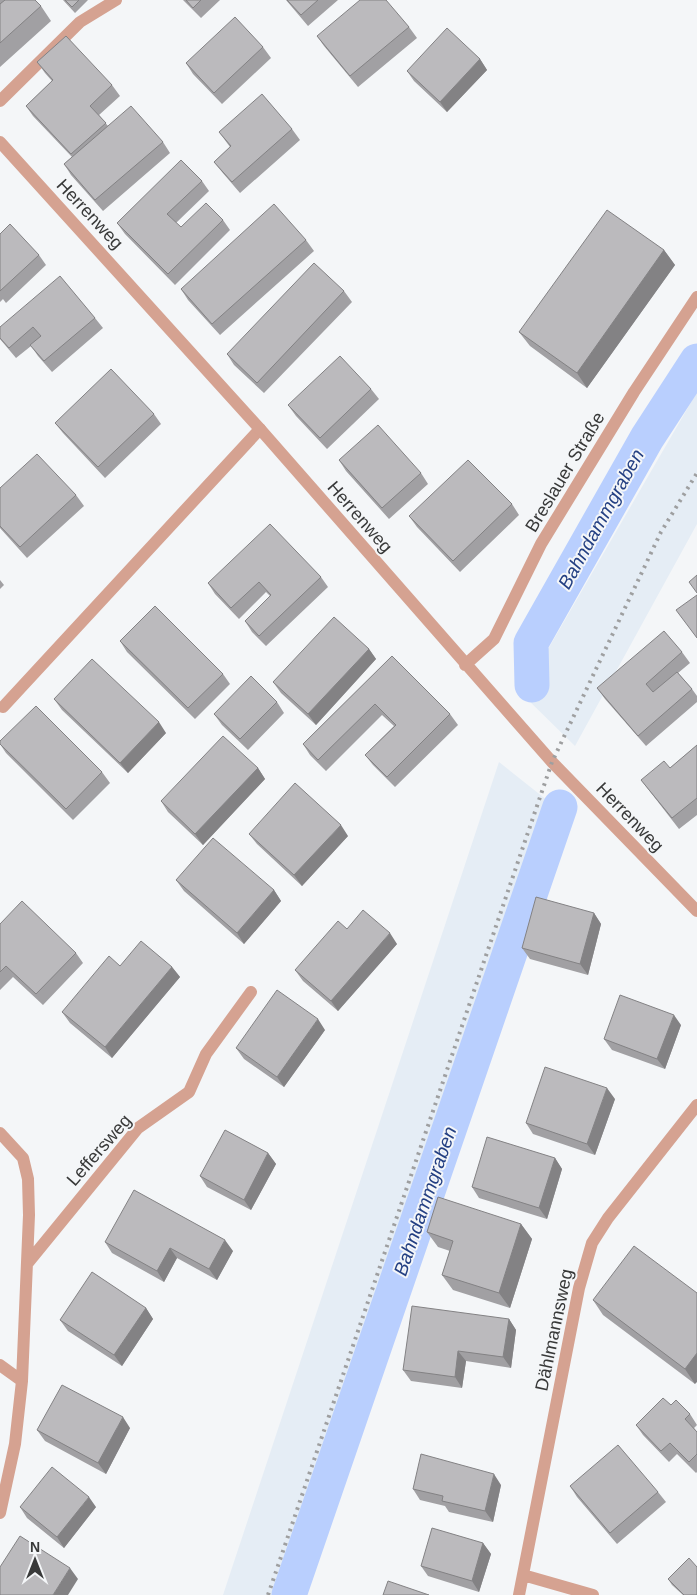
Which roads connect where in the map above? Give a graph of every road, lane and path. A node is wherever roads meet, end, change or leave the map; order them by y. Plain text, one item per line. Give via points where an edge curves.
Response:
1 (116, 0) edge
2 (0, 101) edge
3 (2, 149) edge
4 (697, 297) edge
5 (260, 429) junction
6 (465, 664) junction
7 (3, 707) dead end
8 (697, 911) edge
9 (252, 992) dead end
10 (697, 1105) edge
11 (5, 1138) edge
12 (27, 1264) junction
13 (0, 1365) edge
14 (22, 1381) junction
15 (0, 1513) edge
16 (523, 1575) junction
17 (519, 1595) edge
18 (593, 1595) edge

1 - 2 street via 80,22
3 - 5 street, Herrenweg
4 - 6 street, Breslauer Straße via 634,392 541,544 494,639
5 - 6 street, Herrenweg
5 - 7 street
6 - 8 street, Herrenweg via 552,762
9 - 12 street, Leffersweg via 206,1054 189,1092 138,1128
10 - 16 street, Dählmannsweg via 592,1243 579,1288
11 - 12 street via 22,1158 28,1179
12 - 14 street
13 - 14 street
14 - 15 street via 15,1444
16 - 17 street, Dählmannsweg
16 - 18 street

